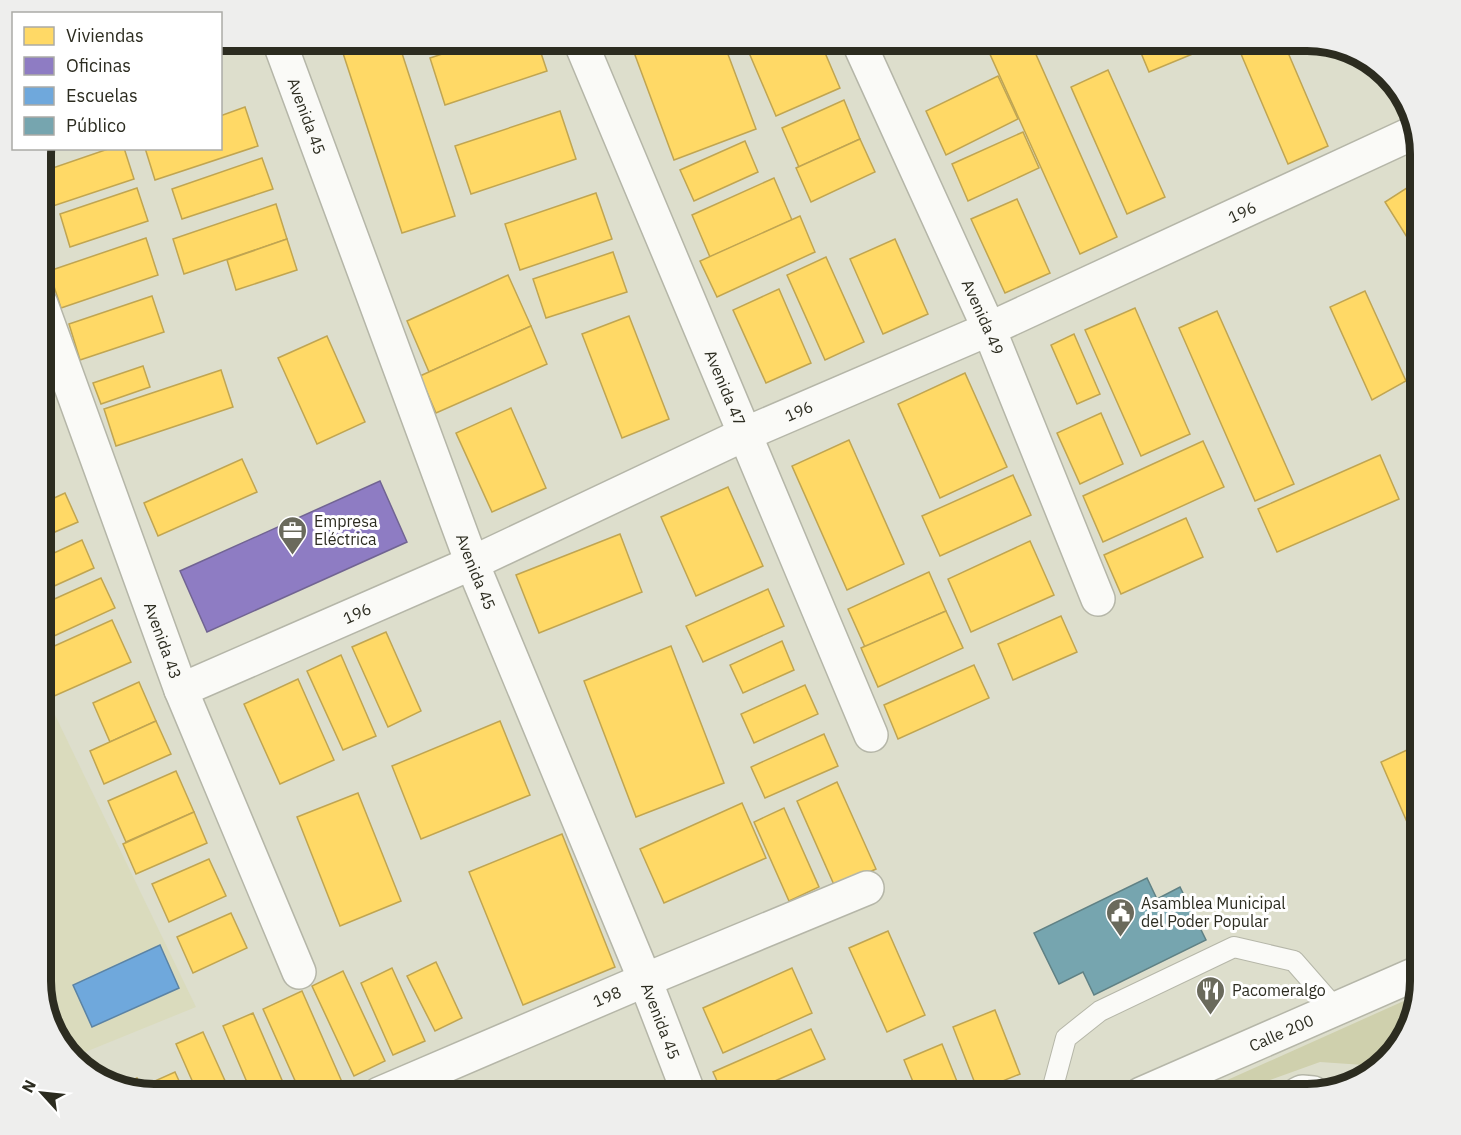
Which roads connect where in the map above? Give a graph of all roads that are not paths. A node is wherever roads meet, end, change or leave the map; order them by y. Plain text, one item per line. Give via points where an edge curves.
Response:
1 (283, 51) edge
2 (585, 51) edge
3 (863, 51) edge
4 (1408, 135) edge
5 (989, 329) junction
6 (51, 332) edge
7 (745, 434) junction
8 (472, 563) junction
9 (1098, 599) dead end
10 (181, 690) junction
11 (871, 735) dead end
12 (867, 888) dead end
13 (299, 972) dead end
14 (1410, 976) edge
15 (645, 980) junction
16 (1336, 1009) junction
17 (404, 1084) edge
18 (685, 1084) edge
19 (1054, 1084) edge
20 (1166, 1084) edge

1 - 8 street, Avenida 45
2 - 7 street, Avenida 47
3 - 5 street, Avenida 49
4 - 5 street, 196
5 - 7 street, 196
5 - 9 street, Avenida 49
6 - 10 street, Avenida 43
7 - 8 street, 196
7 - 11 street, Avenida 47
8 - 10 street, 196
8 - 15 street, Avenida 45
10 - 13 street, Avenida 43
12 - 15 street, 198
14 - 16 street, Calle 200
15 - 17 street, 198
15 - 18 street, Avenida 45
16 - 19 lane via 1294,961 1234,947 1091,1017 1066,1038
16 - 20 street, Calle 200

